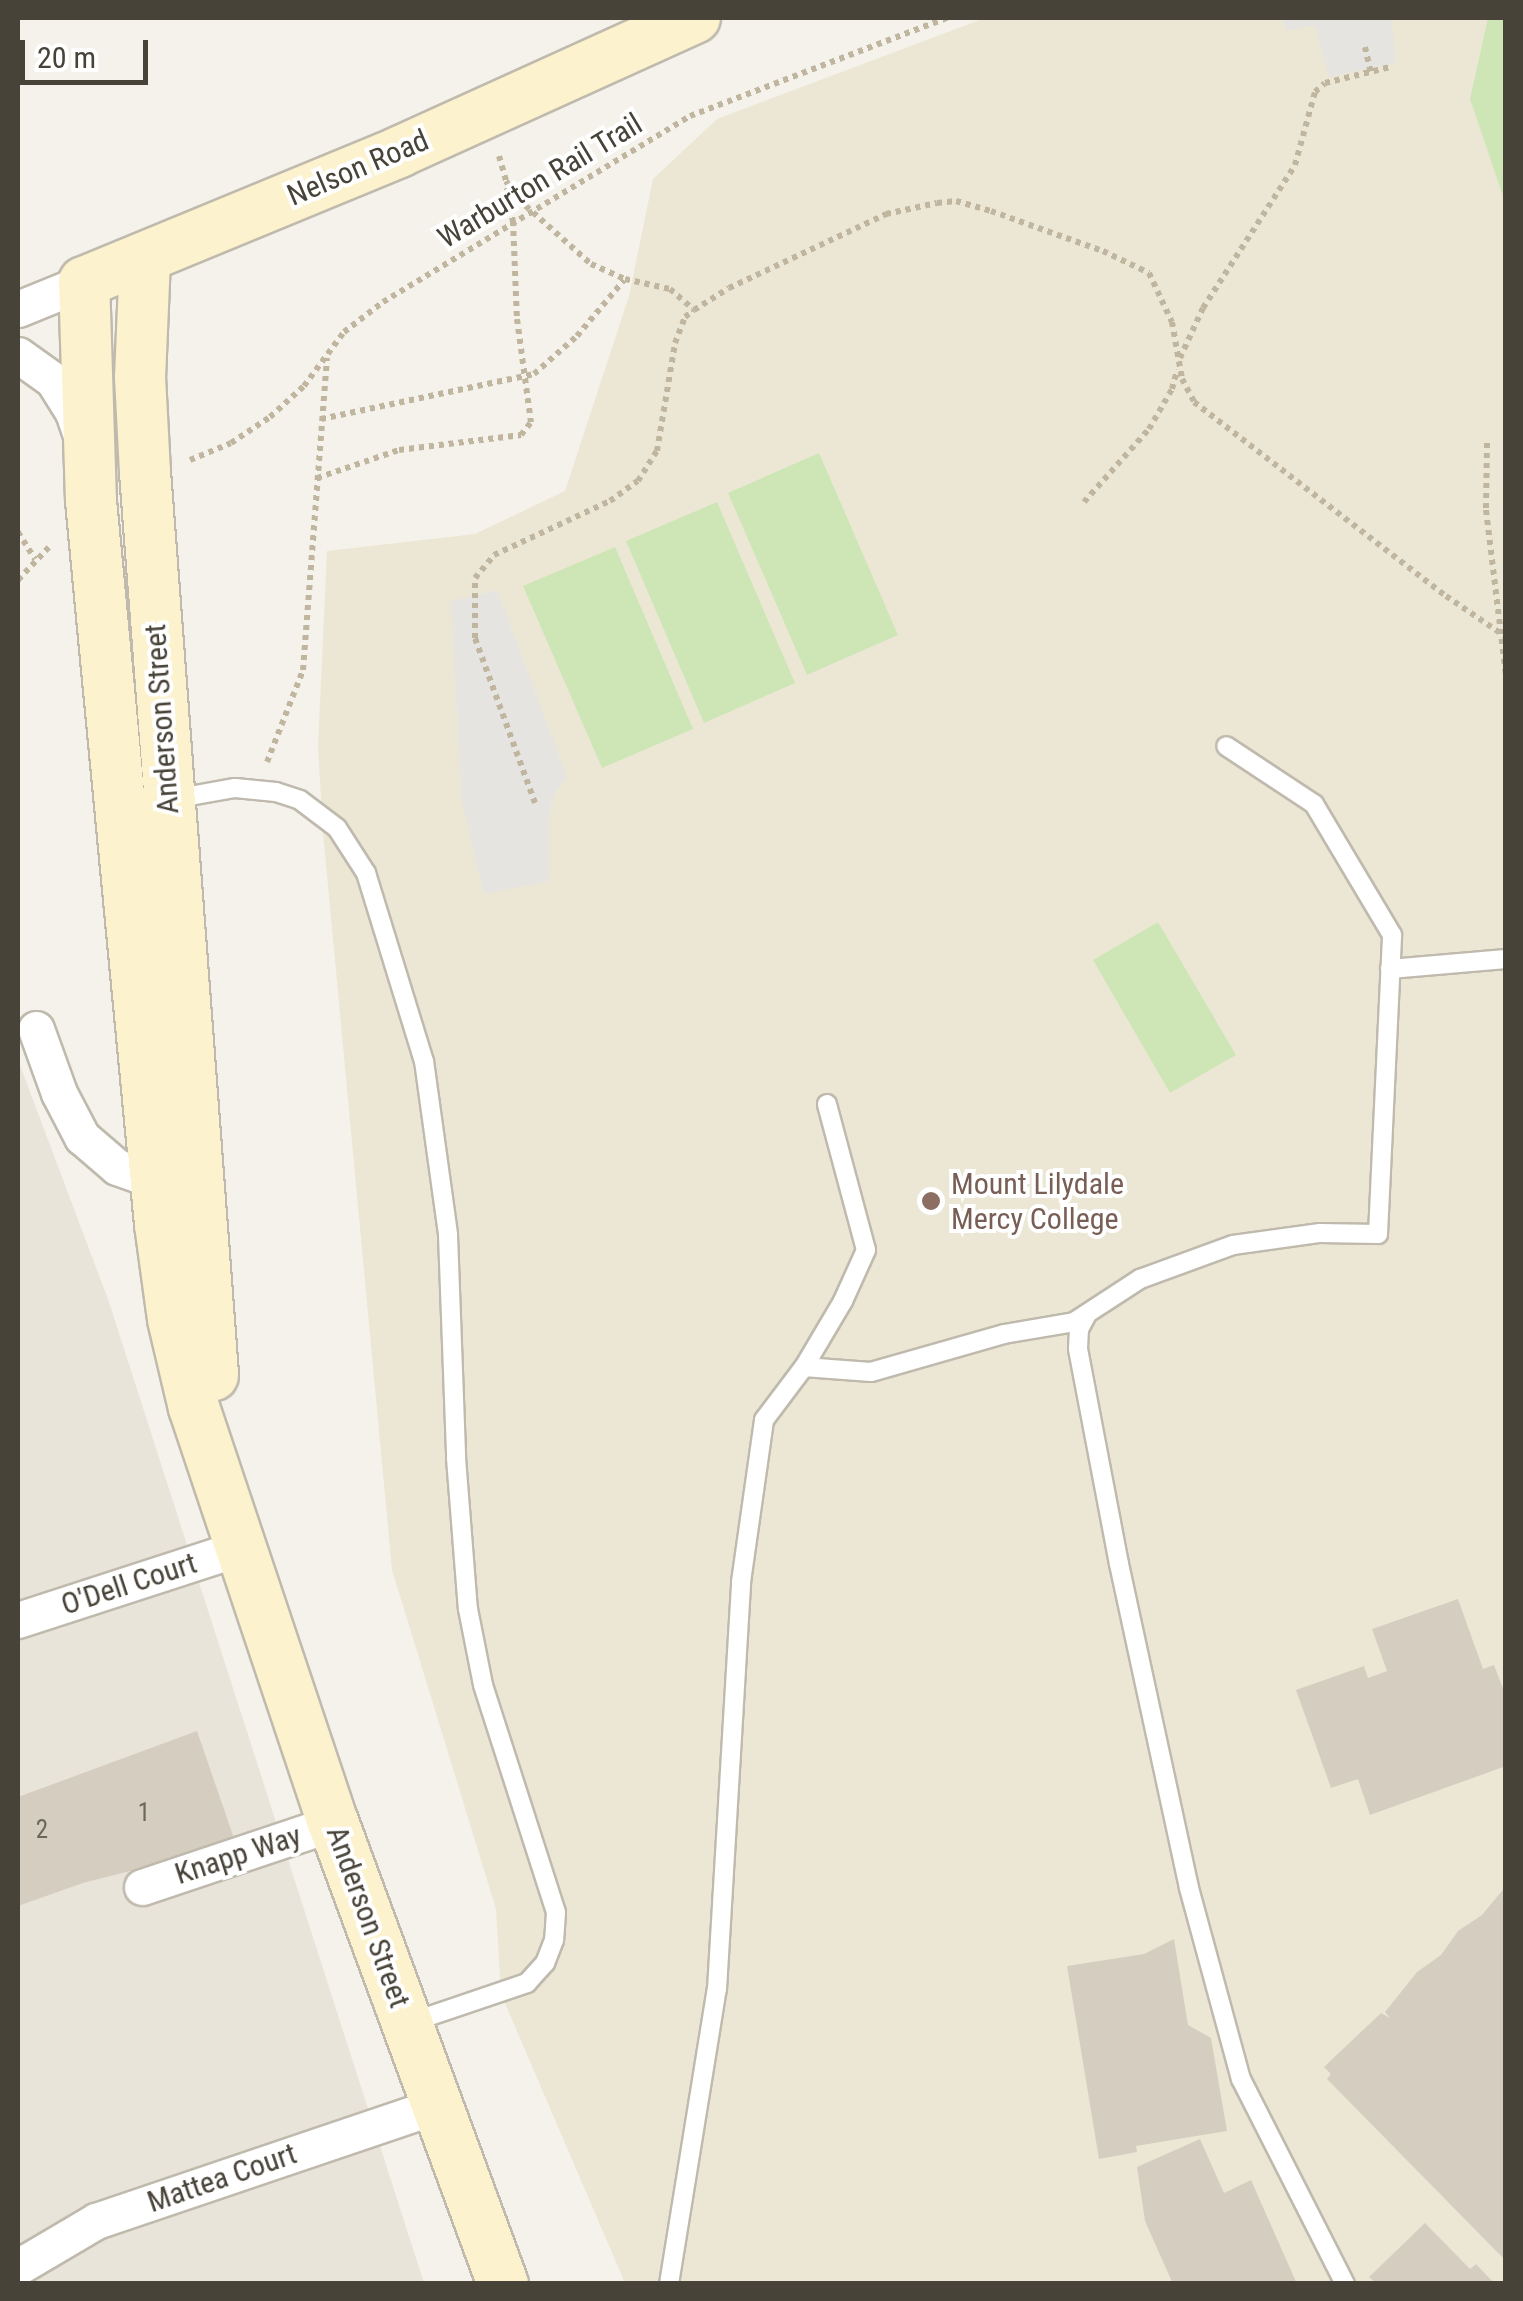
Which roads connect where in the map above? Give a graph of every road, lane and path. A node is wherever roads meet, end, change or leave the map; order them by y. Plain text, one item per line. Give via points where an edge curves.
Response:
1 (695, 18) edge
2 (947, 18) edge
3 (1366, 46) dead end
4 (1390, 66) dead end
5 (1372, 72) junction
6 (488, 111) junction
7 (506, 181) junction
8 (530, 211) junction
9 (513, 221) junction
10 (145, 258) junction
11 (625, 280) junction
12 (84, 282) junction
13 (18, 309) edge
14 (694, 310) junction
15 (330, 347) junction
16 (18, 355) edge
17 (1178, 364) junction
18 (321, 419) junction
19 (1488, 443) dead end
20 (203, 456) dead end
21 (317, 478) junction
22 (91, 500) junction
23 (1084, 502) dead end
24 (18, 532) edge
25 (35, 559) dead end
26 (1502, 635) edge
27 (1506, 675) edge
28 (1226, 746) dead end
29 (256, 790) junction
30 (168, 800) junction
31 (535, 803) dead end
32 (1506, 959) edge
33 (1390, 969) junction
34 (36, 1029) dead end
35 (827, 1104) dead end
36 (176, 1180) junction
37 (1086, 1316) junction
38 (804, 1367) junction
39 (240, 1548) junction
40 (18, 1620) edge
41 (334, 1823) junction
42 (142, 1887) dead end
43 (408, 2023) junction
44 (435, 2106) junction
45 (18, 2267) edge
46 (504, 2284) edge
47 (669, 2284) edge
48 (1345, 2284) edge

1 - 6 main road, Nelson Road
2 - 8 path, Warburton Rail Trail via 720,102
3 - 5 path
4 - 5 path
5 - 17 path via 1315,92 1295,166 1203,308
6 - 7 path
6 - 10 main road, Nelson Road
7 - 8 path
7 - 9 path
8 - 9 path, Warburton Rail Trail
8 - 11 path via 591,264
9 - 15 path, Warburton Rail Trail via 382,302
9 - 21 path, bridge via 517,319 532,422 521,435 399,450
10 - 12 main road, Nelson Road
10 - 30 main road, Anderson Street via 140,377
11 - 14 path via 670,290
11 - 18 path via 534,374
12 - 13 street, Nelson Road
12 - 22 main road, Anderson Street
14 - 17 path via 886,214 956,201 1149,273 1172,322
14 - 31 path via 675,342 657,452 638,481 494,555 475,578 475,638
15 - 18 path
15 - 20 path, Warburton Rail Trail via 282,407
16 - 22 street via 42,369 73,412
17 - 23 path via 1149,430
17 - 26 path via 1194,402
18 - 21 path
19 - 26 path via 1486,510
21 - 29 path via 302,670
22 - 36 main road, Anderson Street
24 - 25 path
26 - 27 path
28 - 33 lane via 1314,804 1392,934
29 - 30 lane
29 - 43 lane via 300,800 337,828 359,857 424,1061 448,1234 468,1609 483,1685 556,1913 546,1963 527,1983
30 - 36 main road, Anderson Street
32 - 33 lane
33 - 37 lane via 1378,1234 1320,1233 1233,1245 1140,1279
34 - 36 street via 82,1138 117,1167
35 - 38 lane via 866,1250
36 - 39 main road, Anderson Street via 166,1281 184,1371
37 - 38 lane via 871,1372
37 - 48 lane via 1078,1349 1194,1907 1241,2080
38 - 47 lane via 764,1420 741,1582 717,1990
39 - 40 street, O'Dell Court
39 - 41 main road, Anderson Street
41 - 42 street, Knapp Way
41 - 43 main road, Anderson Street
43 - 44 main road, Anderson Street
44 - 45 street, Mattea Court via 96,2221
44 - 46 main road, Anderson Street

